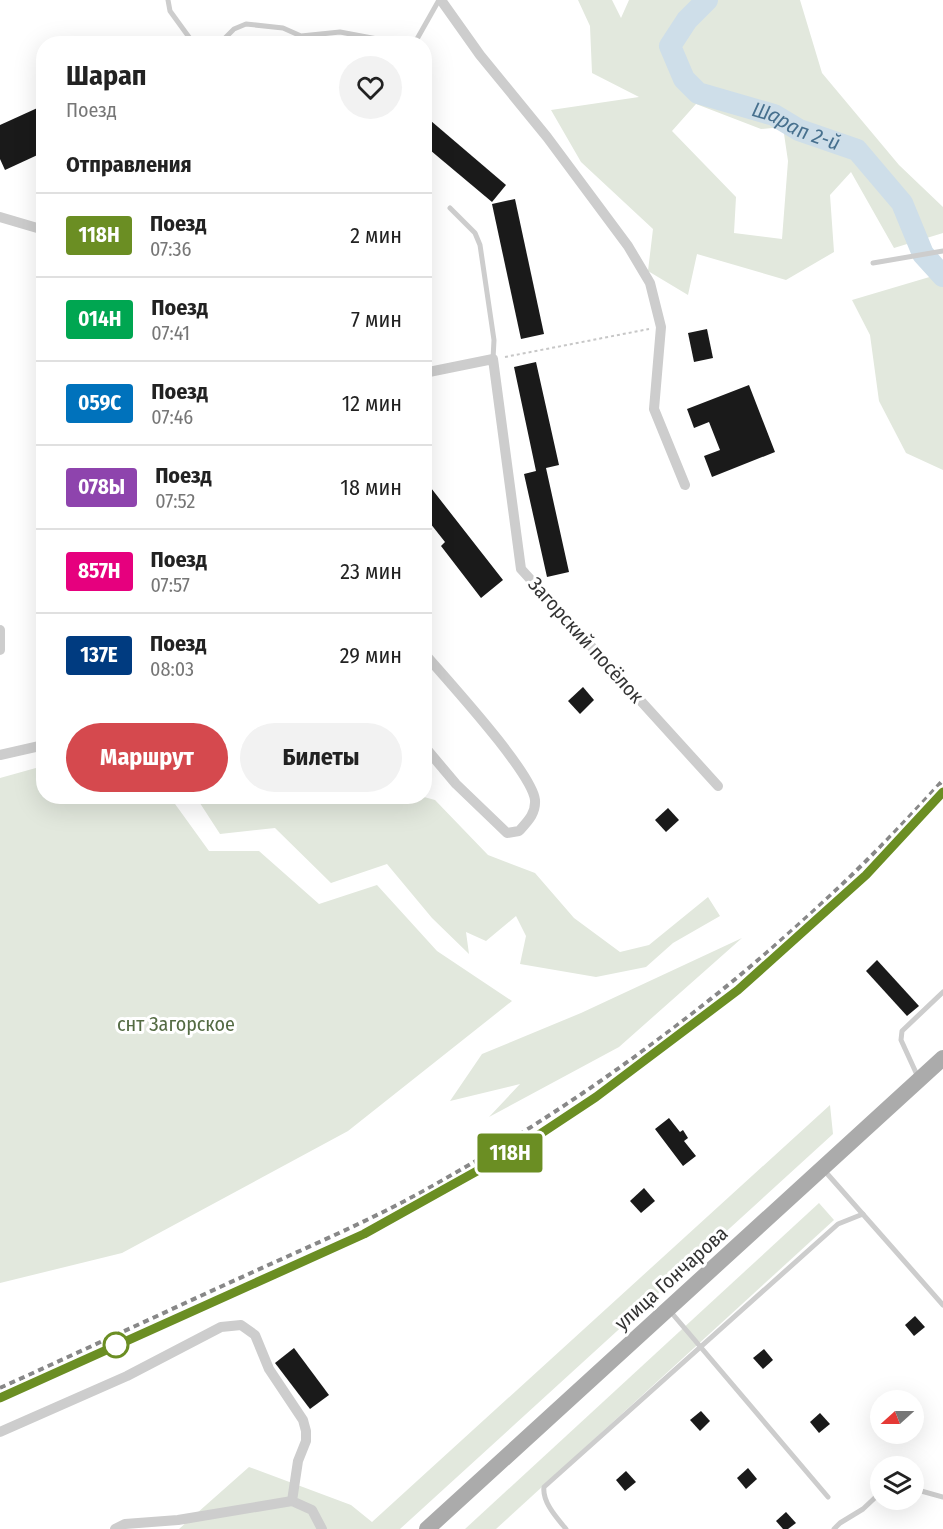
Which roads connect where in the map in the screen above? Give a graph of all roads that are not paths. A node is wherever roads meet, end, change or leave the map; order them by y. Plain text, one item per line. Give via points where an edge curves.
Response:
1 (168, 0) edge
2 (440, 0) edge
3 (188, 36) edge
4 (227, 36) edge
5 (301, 36) edge
6 (301, 36) edge
7 (362, 36) edge
8 (419, 36) edge
9 (450, 208) dead end
10 (0, 217) edge
11 (36, 228) edge
12 (943, 251) edge
13 (873, 263) dead end
14 (493, 359) junction
15 (432, 371) edge
16 (685, 485) dead end
17 (0, 630) edge
18 (0, 650) edge
19 (432, 663) edge
20 (36, 747) edge
21 (0, 755) edge
22 (432, 756) edge
23 (718, 786) dead end
24 (943, 992) edge
25 (943, 1058) edge
26 (919, 1080) junction
27 (823, 1168) junction
28 (863, 1214) junction
29 (943, 1305) edge
30 (669, 1309) junction
31 (700, 1347) junction
32 (0, 1432) edge
33 (924, 1492) edge
34 (828, 1497) dead end
35 (943, 1497) edge
36 (292, 1501) junction
37 (870, 1502) edge
38 (115, 1529) edge
39 (322, 1529) edge
40 (427, 1529) edge
41 (566, 1529) edge
42 (834, 1529) edge

1 - 3 lane via 170,11
2 - 8 lane
2 - 16 street via 628,246 650,283 661,327 654,409
4 - 6 lane via 246,24 284,28
5 - 7 lane via 340,32
9 - 14 lane via 476,233 480,245 494,340
10 - 11 street
12 - 13 lane
14 - 15 street
14 - 23 street, Загорский посёлок via 521,569
17 - 18 street
19 - 22 street via 524,773 535,801 533,814 519,831 507,833
20 - 21 street
24 - 26 lane via 902,1030 902,1040
25 - 26 main road, улица Гончарова
26 - 27 main road, улица Гончарова
27 - 28 lane
27 - 30 main road, улица Гончарова
28 - 29 lane
28 - 31 lane via 838,1224
30 - 31 lane
30 - 40 main road, улица Гончарова
31 - 34 lane
31 - 41 lane via 544,1487 547,1502
32 - 36 street via 127,1376 220,1327 241,1325 255,1335 264,1360 303,1420 306,1442 297,1461
33 - 35 lane
36 - 38 street via 178,1521 125,1524
36 - 39 street via 312,1510
37 - 42 lane

